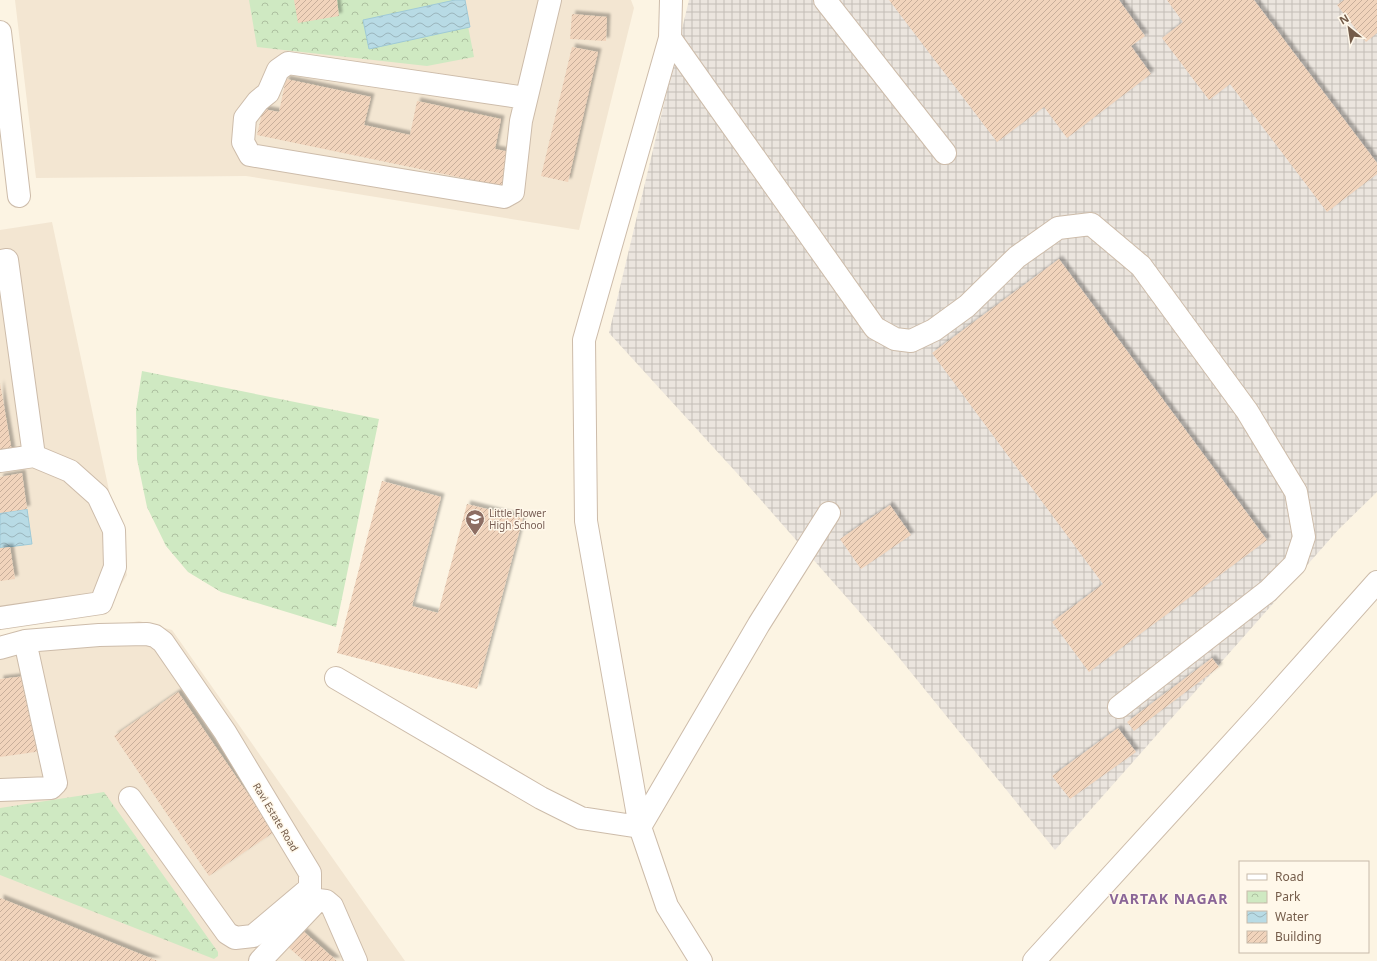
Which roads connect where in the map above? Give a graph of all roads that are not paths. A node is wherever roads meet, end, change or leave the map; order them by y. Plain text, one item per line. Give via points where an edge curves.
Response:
1 (550, 0) edge
2 (671, 0) edge
3 (825, 0) edge
4 (0, 32) edge
5 (670, 38) junction
6 (526, 98) junction
7 (945, 153) dead end
8 (19, 196) dead end
9 (0, 261) edge
10 (34, 456) junction
11 (0, 461) edge
12 (829, 513) dead end
13 (1377, 582) edge
14 (0, 618) edge
15 (25, 641) junction
16 (0, 648) edge
17 (336, 678) dead end
18 (1119, 707) dead end
19 (0, 790) edge
20 (130, 798) dead end
21 (640, 827) junction
22 (260, 961) edge
23 (356, 961) edge
24 (701, 961) edge
25 (1034, 961) edge

1 - 6 street
2 - 5 street
3 - 7 street
4 - 8 street
5 - 18 street via 875,328 895,339 911,341 934,330 966,306 1017,257 1058,228 1091,224 1141,266 1247,411 1296,492 1304,536 1295,564 1268,591
5 - 21 street via 584,340 586,521
6 - 6 street via 513,192 504,197 250,155 243,142 245,118 268,93 278,70 288,63
9 - 10 street via 7,260
10 - 11 street
10 - 14 street via 70,471 98,496 114,530 115,567 102,603
12 - 21 street via 759,624
13 - 25 street
15 - 16 street, Ravi Estate Road
15 - 19 street via 56,783 51,788
15 - 20 street, Ravi Estate Road via 147,634 163,642 225,732 310,873 310,888 253,936 236,938 227,933
17 - 21 street via 541,798 581,818
21 - 24 street via 667,906
22 - 23 street via 318,900 326,901 332,906

